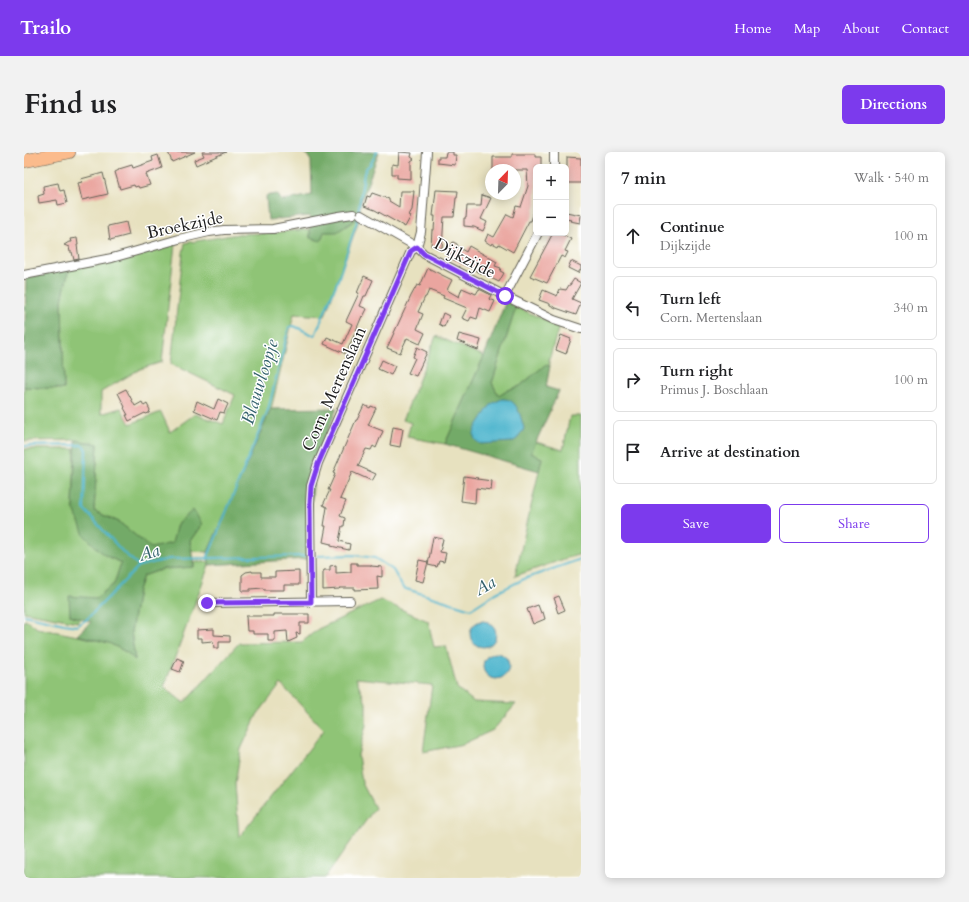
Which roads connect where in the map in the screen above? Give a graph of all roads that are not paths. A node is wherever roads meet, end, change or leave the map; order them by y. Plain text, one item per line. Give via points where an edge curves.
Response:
1 (69, 152) edge
2 (427, 152) edge
3 (554, 152) edge
4 (24, 161) edge
5 (554, 164) edge
6 (357, 214) joint
7 (536, 236) edge
8 (417, 247) junction
9 (24, 274) edge
10 (505, 296) junction
11 (581, 329) edge
12 (350, 601) dead end
13 (311, 602) junction
14 (207, 603) dead end

1 - 4 main road
2 - 8 street, Corn. Mertenslaan via 422,232
3 - 5 street
6 - 8 street, Dijkzijde
6 - 9 street, Broekzijde via 273,229 209,232 112,258
7 - 10 street
8 - 10 street, Dijkzijde via 424,254
8 - 13 street, Corn. Mertenslaan via 411,251 318,464 311,486
10 - 11 street, Dijkzijde via 554,320
12 - 13 street
13 - 14 street

